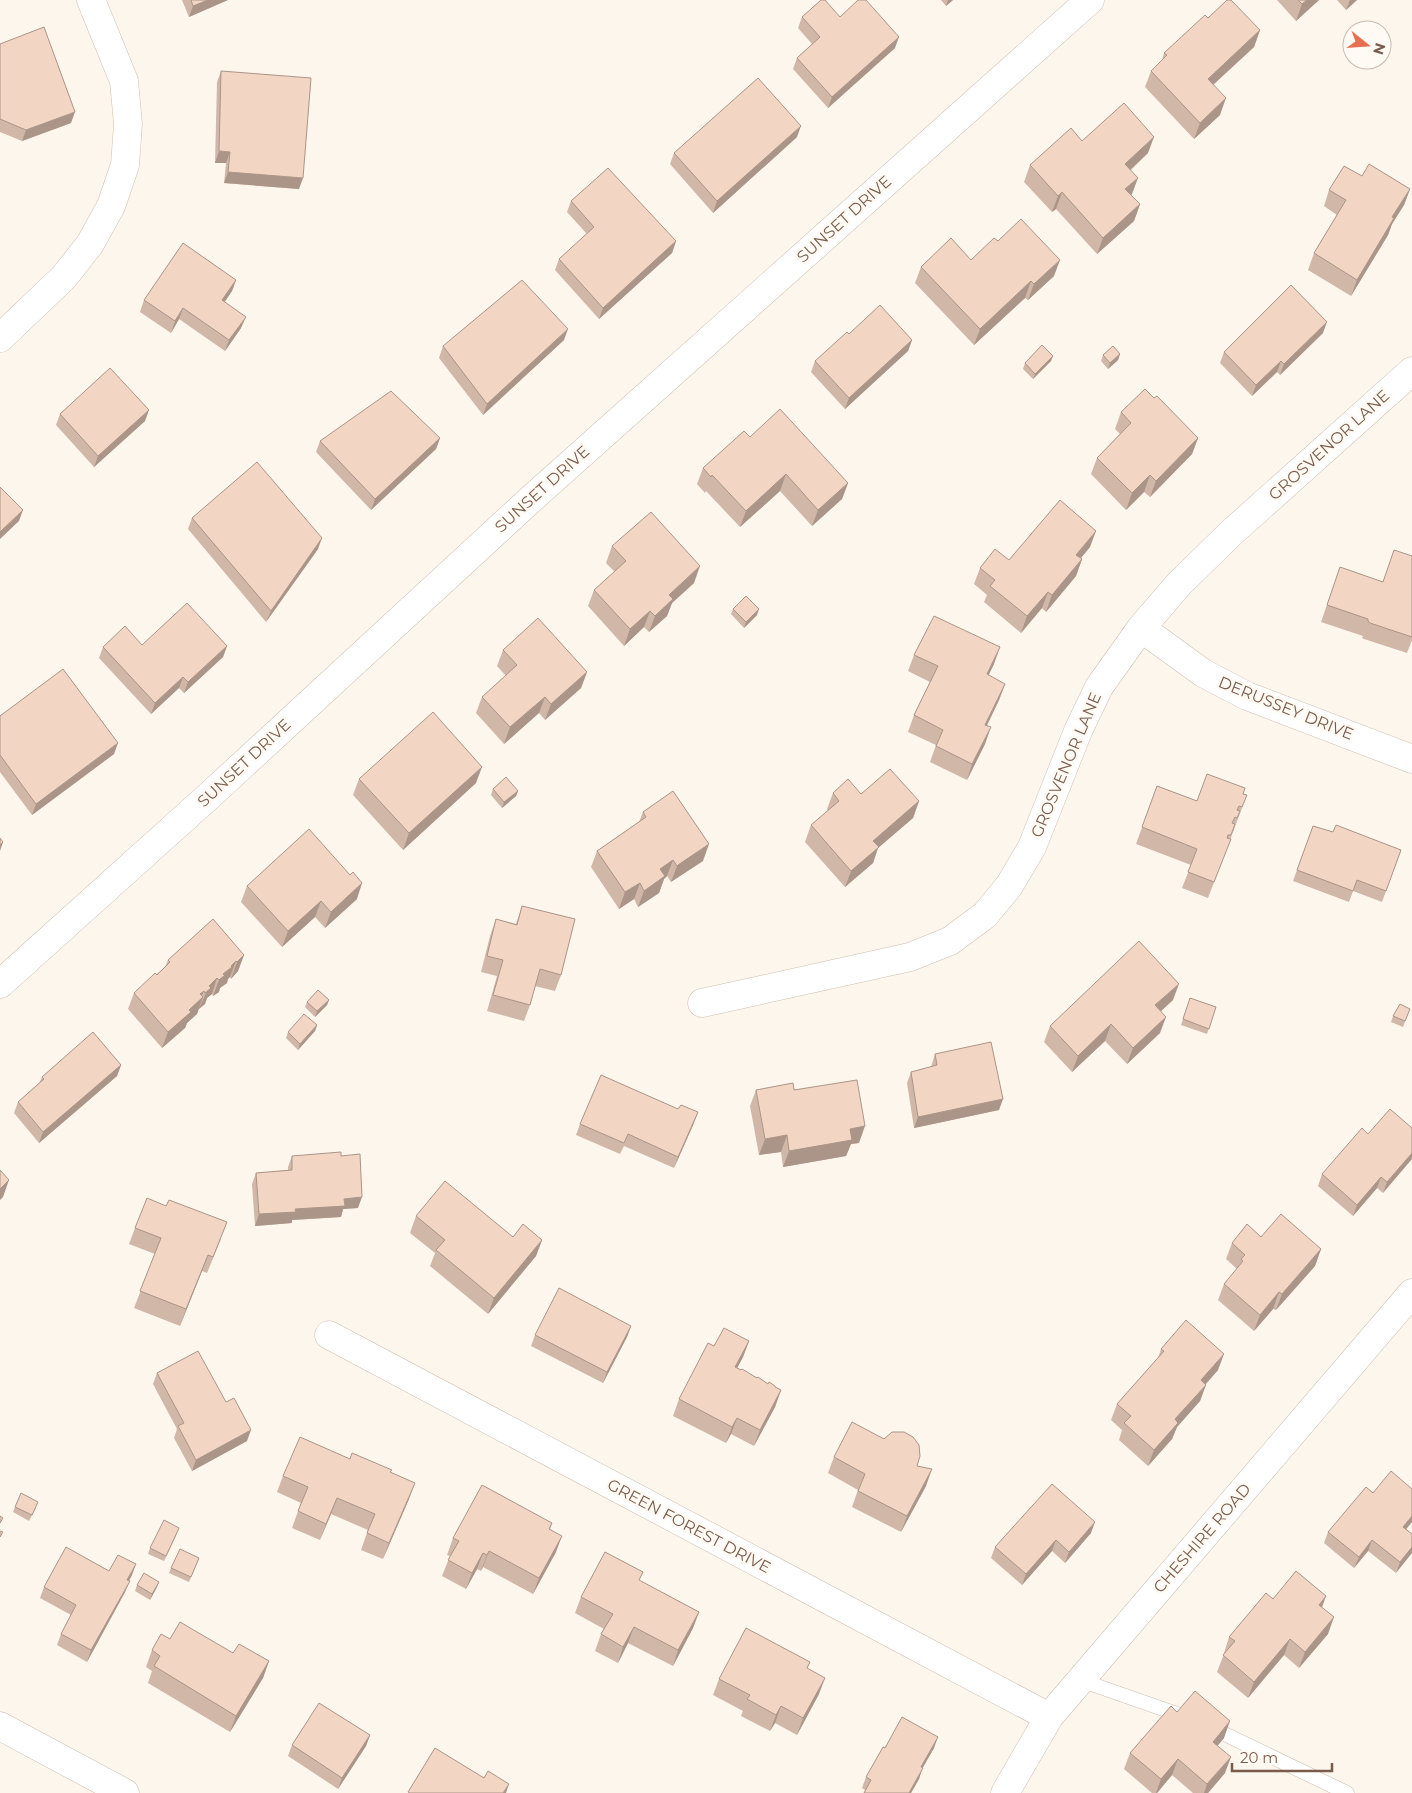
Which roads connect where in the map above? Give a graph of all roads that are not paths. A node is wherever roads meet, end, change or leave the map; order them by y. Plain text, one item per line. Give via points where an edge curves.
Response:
1 (91, 0) edge
2 (1090, 0) edge
3 (0, 338) edge
4 (1412, 371) edge
5 (1141, 628) junction
6 (1412, 759) edge
7 (0, 984) edge
8 (702, 1003) dead end
9 (1412, 1293) edge
10 (329, 1335) dead end
11 (1080, 1680) junction
12 (1049, 1717) junction
13 (0, 1726) edge
14 (125, 1793) edge
15 (1005, 1793) edge
16 (1347, 1793) edge

1 - 3 street via 124,81 128,124 124,165 111,206 90,244 64,277
2 - 7 street, SUNSET DRIVE via 530,500 210,796
4 - 5 street, GROSVENOR LANE via 1230,534
5 - 6 street, DERUSSEY DRIVE via 1203,673 1247,696
5 - 8 street, GROSVENOR LANE via 1098,687 1032,847 1009,886 985,915 950,941 910,957
9 - 11 street, CHESHIRE ROAD
10 - 12 street, GREEN FOREST DRIVE
11 - 12 street, CHESHIRE ROAD
11 - 16 lane via 1204,1724
12 - 15 street, CHESHIRE ROAD
13 - 14 street

